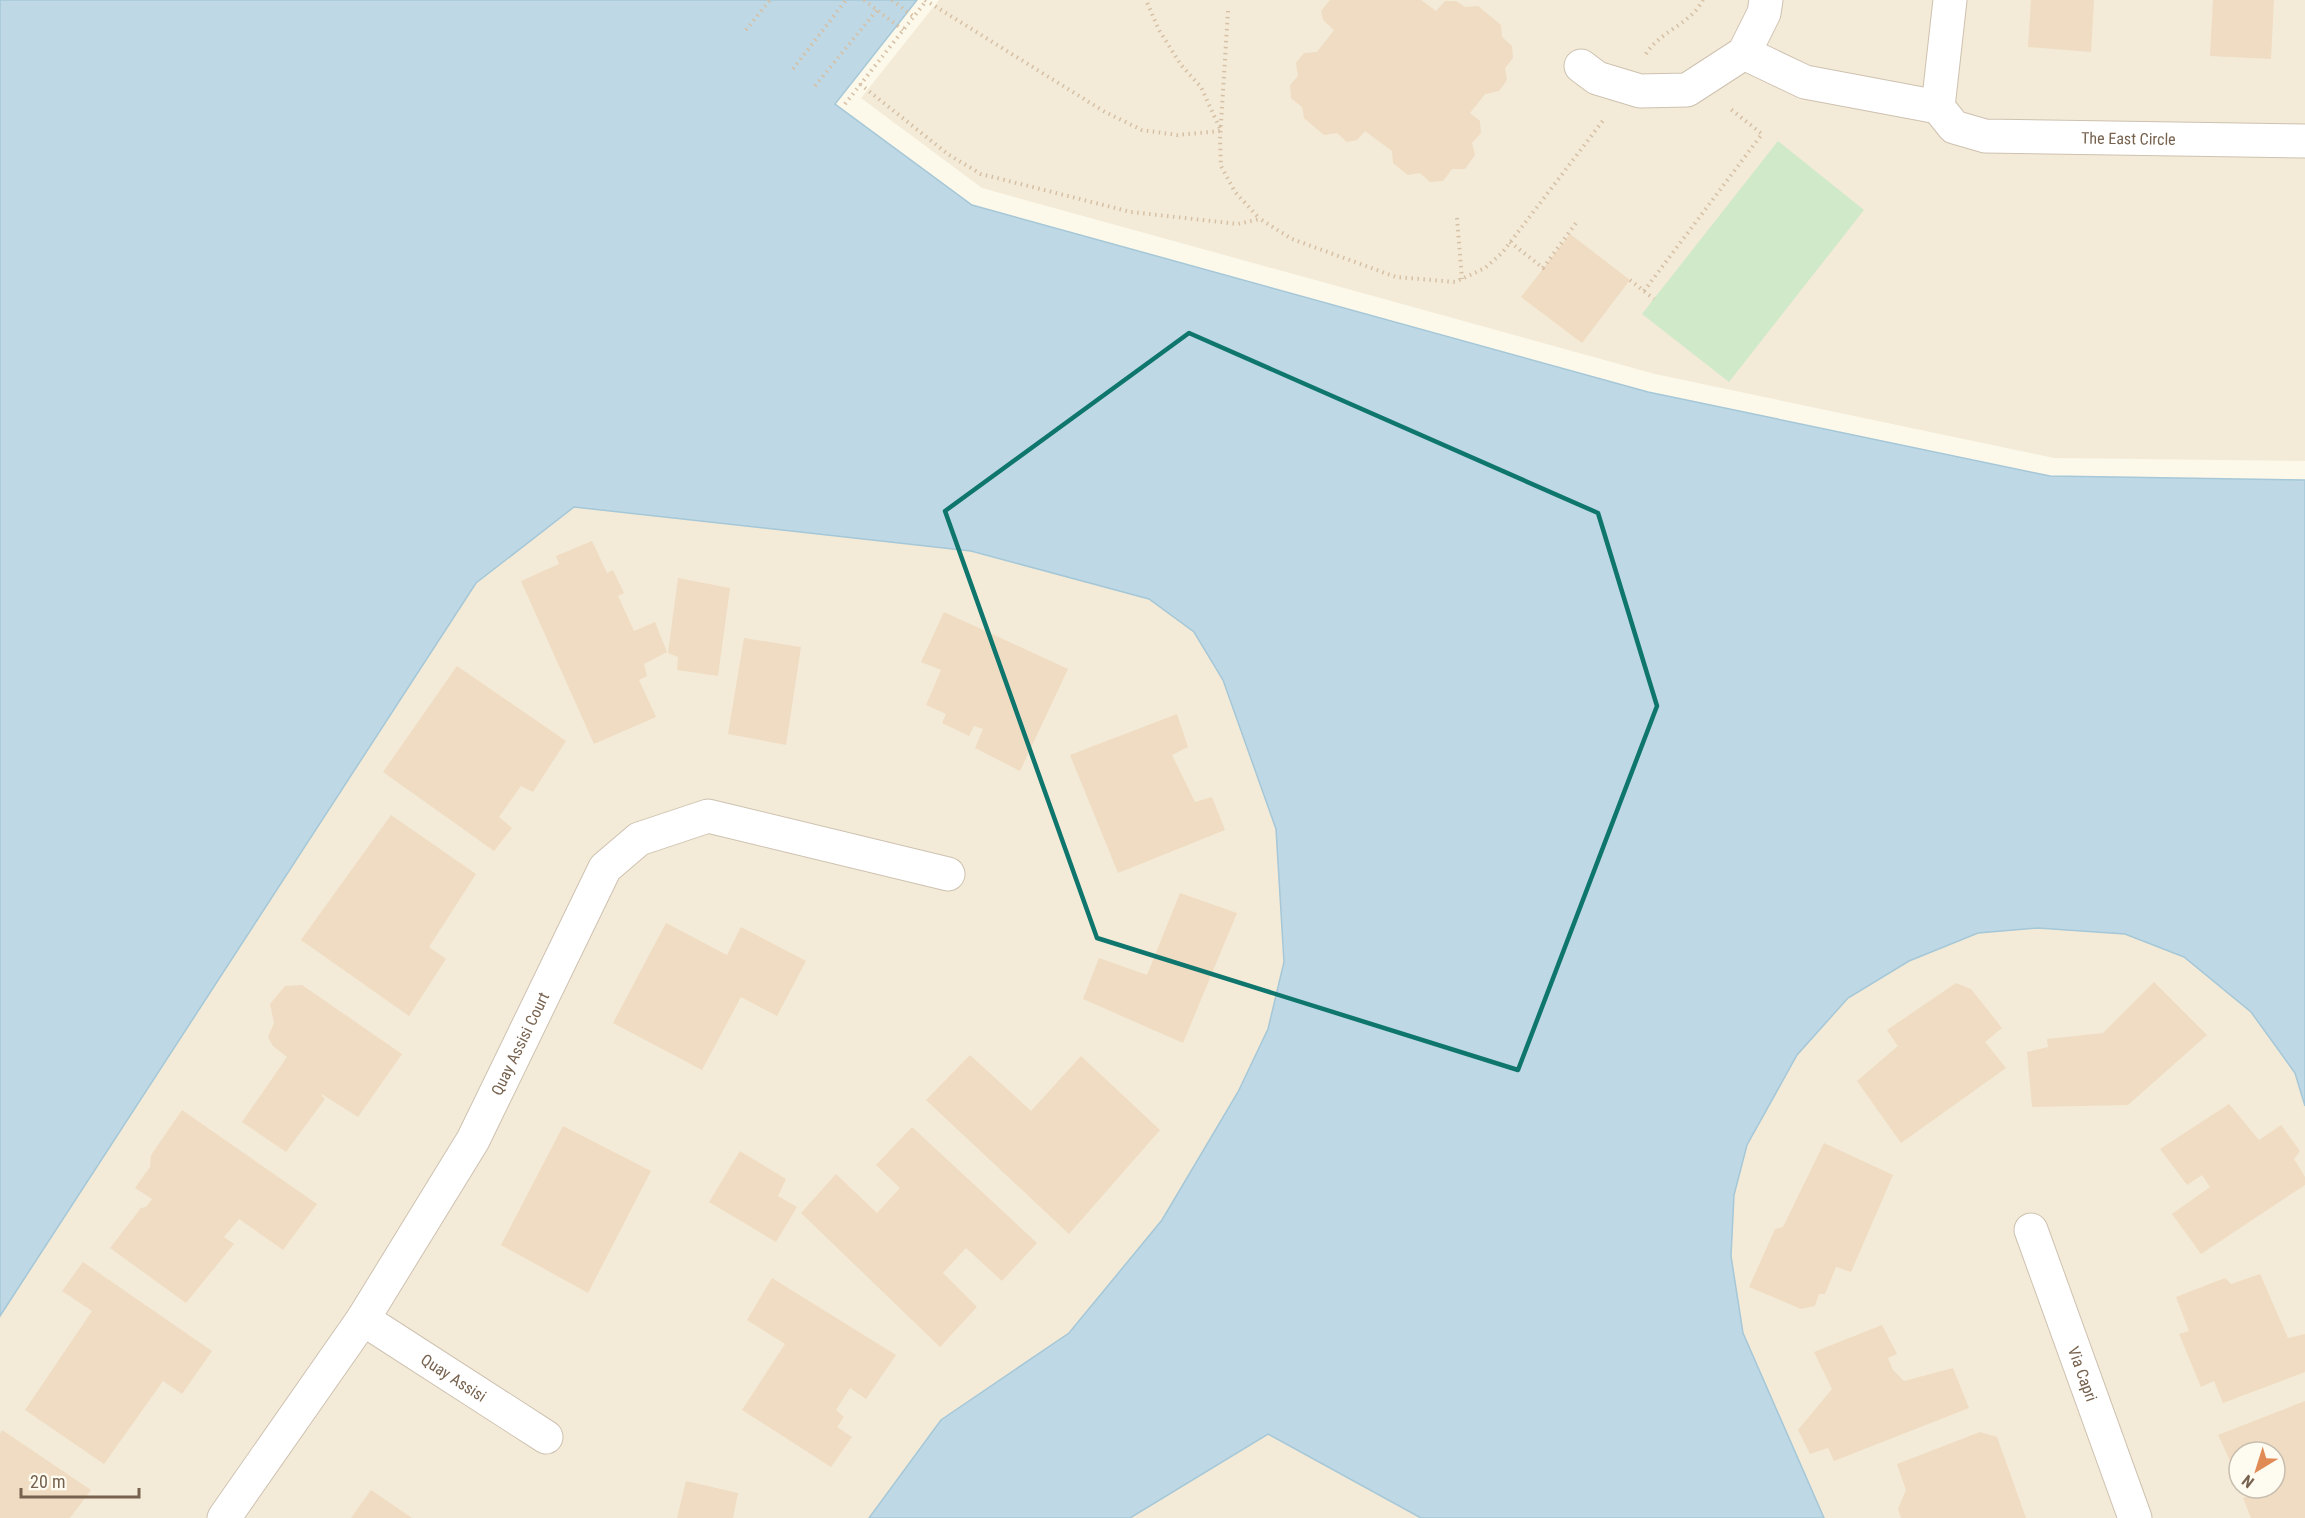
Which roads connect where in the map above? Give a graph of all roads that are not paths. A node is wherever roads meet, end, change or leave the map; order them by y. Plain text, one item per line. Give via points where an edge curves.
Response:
1 (1766, 0) edge
2 (1950, 0) edge
3 (1744, 52) junction
4 (1581, 66) dead end
5 (1946, 117) junction
6 (2305, 141) edge
7 (948, 874) dead end
8 (2031, 1230) dead end
9 (363, 1319) junction
10 (546, 1437) dead end
11 (225, 1518) edge
12 (2135, 1518) edge

1 - 3 street via 1764,13
2 - 5 street
3 - 4 street via 1687,90 1640,91 1597,78
3 - 5 street, The East Circle via 1805,82
5 - 6 street, The East Circle via 1985,136
7 - 9 street, Quay Assisi Court via 708,816 639,839 605,868 473,1140
8 - 12 street, Via Capri
9 - 10 street, Quay Assisi
9 - 11 street, Quay Assisi Court

